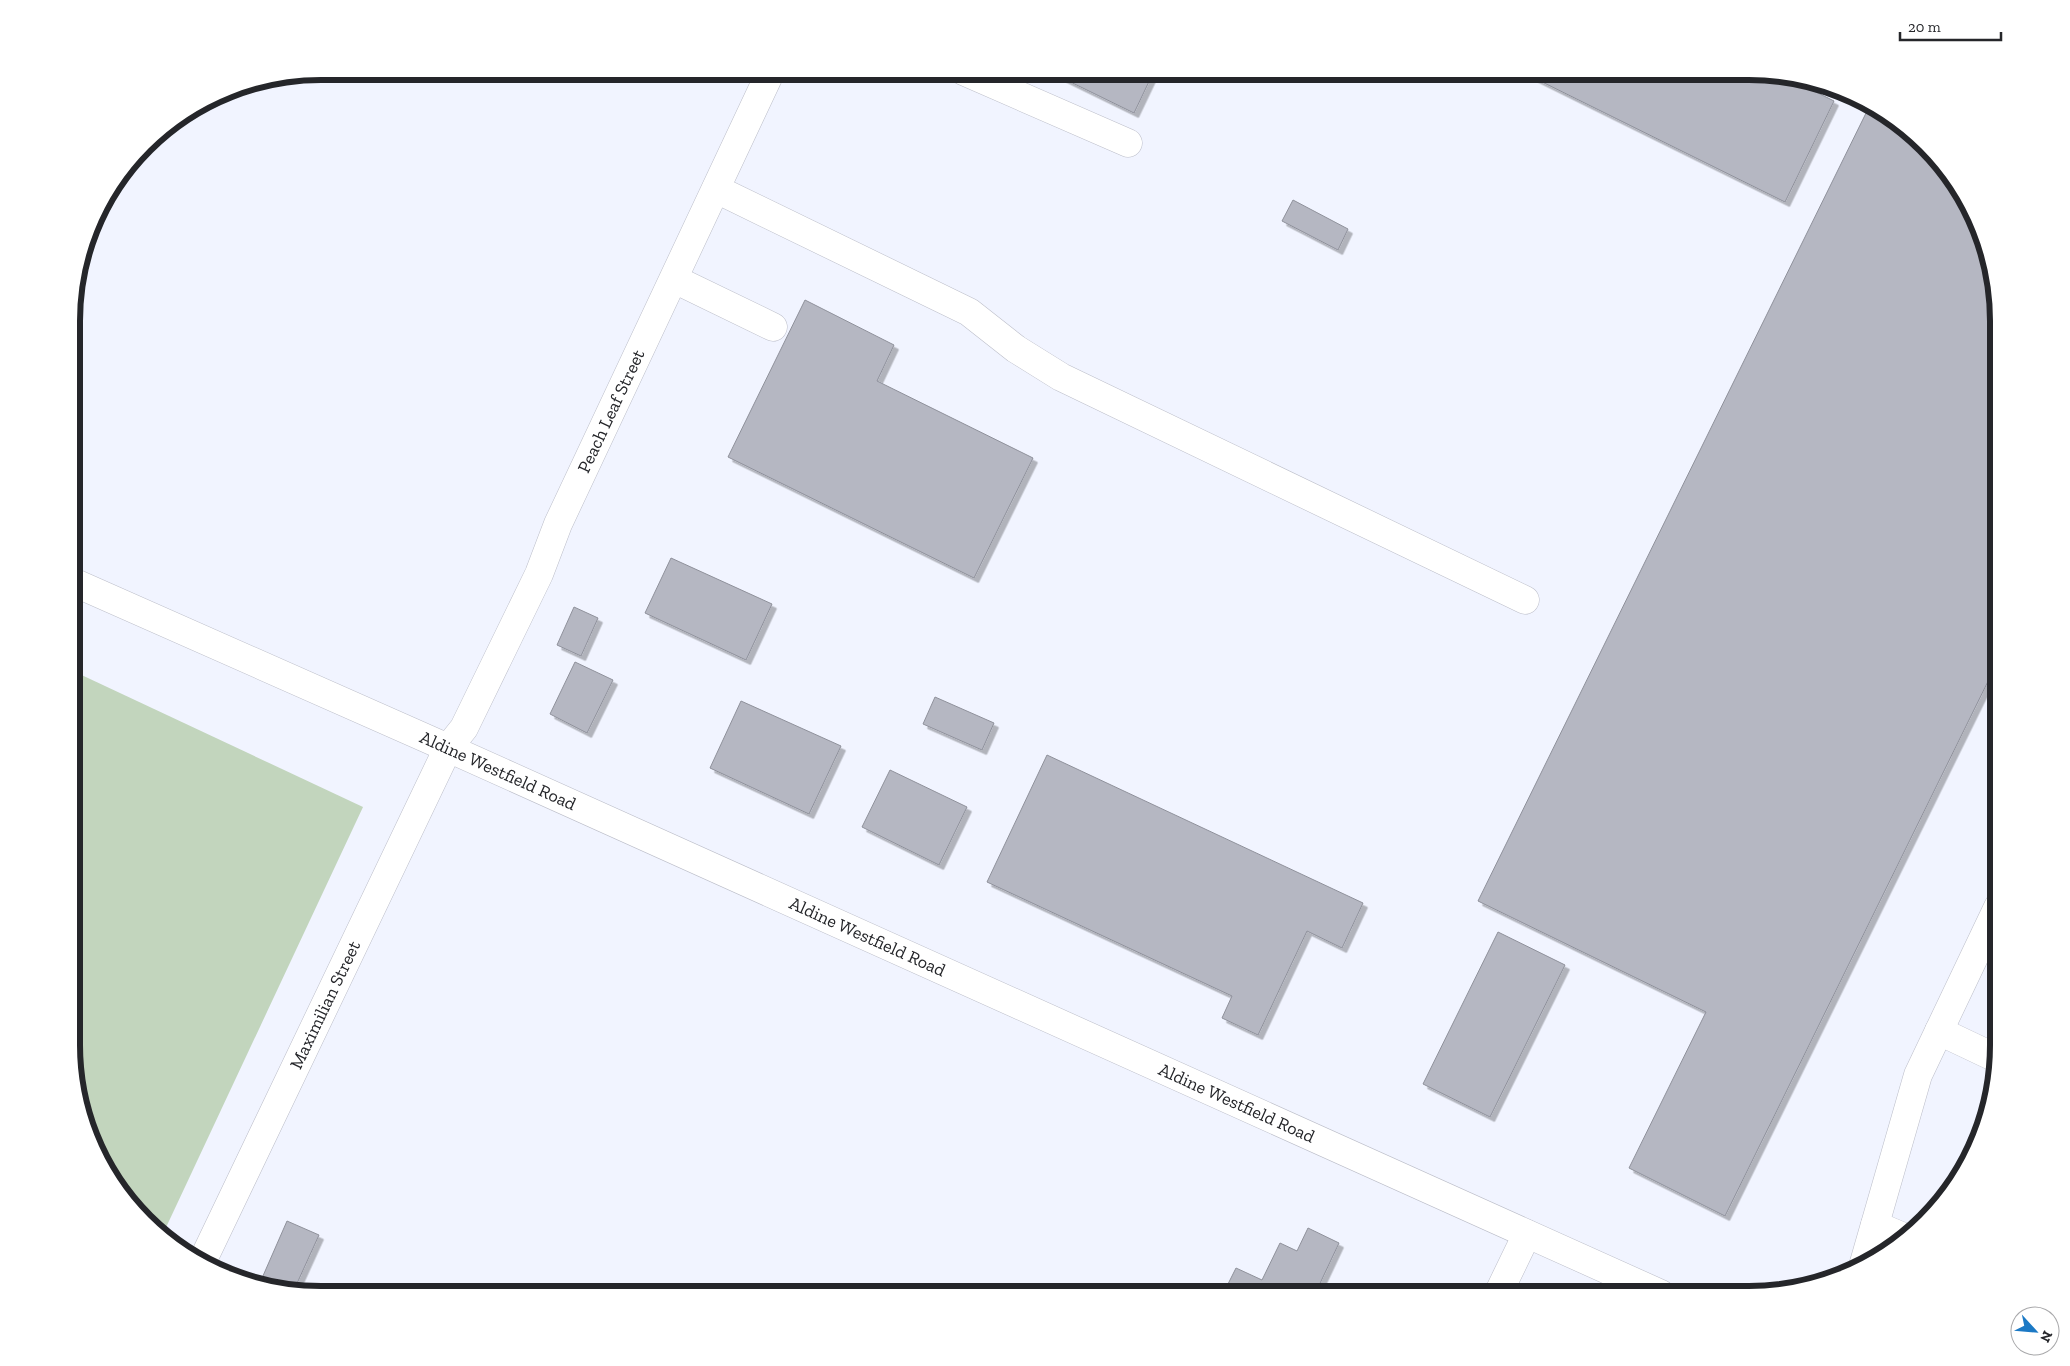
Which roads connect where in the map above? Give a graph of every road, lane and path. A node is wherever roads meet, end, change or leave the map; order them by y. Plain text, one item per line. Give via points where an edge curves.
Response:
1 (768, 80) edge
2 (984, 80) edge
3 (1128, 143) dead end
4 (716, 189) junction
5 (674, 279) junction
6 (773, 327) dead end
7 (80, 585) edge
8 (1525, 600) dead end
9 (448, 748) junction
10 (1990, 924) edge
11 (1939, 1030) junction
12 (1989, 1055) edge
13 (1875, 1225) junction
14 (1527, 1234) junction
15 (1898, 1235) edge
16 (1866, 1255) edge
17 (205, 1256) edge
18 (1502, 1286) edge
19 (1643, 1286) edge

1 - 4 main road, Peach Leaf Street
2 - 3 main road
4 - 5 main road, Peach Leaf Street
4 - 8 main road via 969,312 1016,349 1061,377
5 - 6 main road
5 - 9 main road, Peach Leaf Street via 558,524 535,582 464,728
7 - 9 main road, Aldine Westfield Road
9 - 14 main road, Aldine Westfield Road
9 - 17 main road, Maximilian Street
10 - 11 main road
11 - 12 main road
11 - 13 main road via 1918,1075
13 - 15 main road
13 - 16 main road
14 - 18 main road
14 - 19 main road, Aldine Westfield Road

